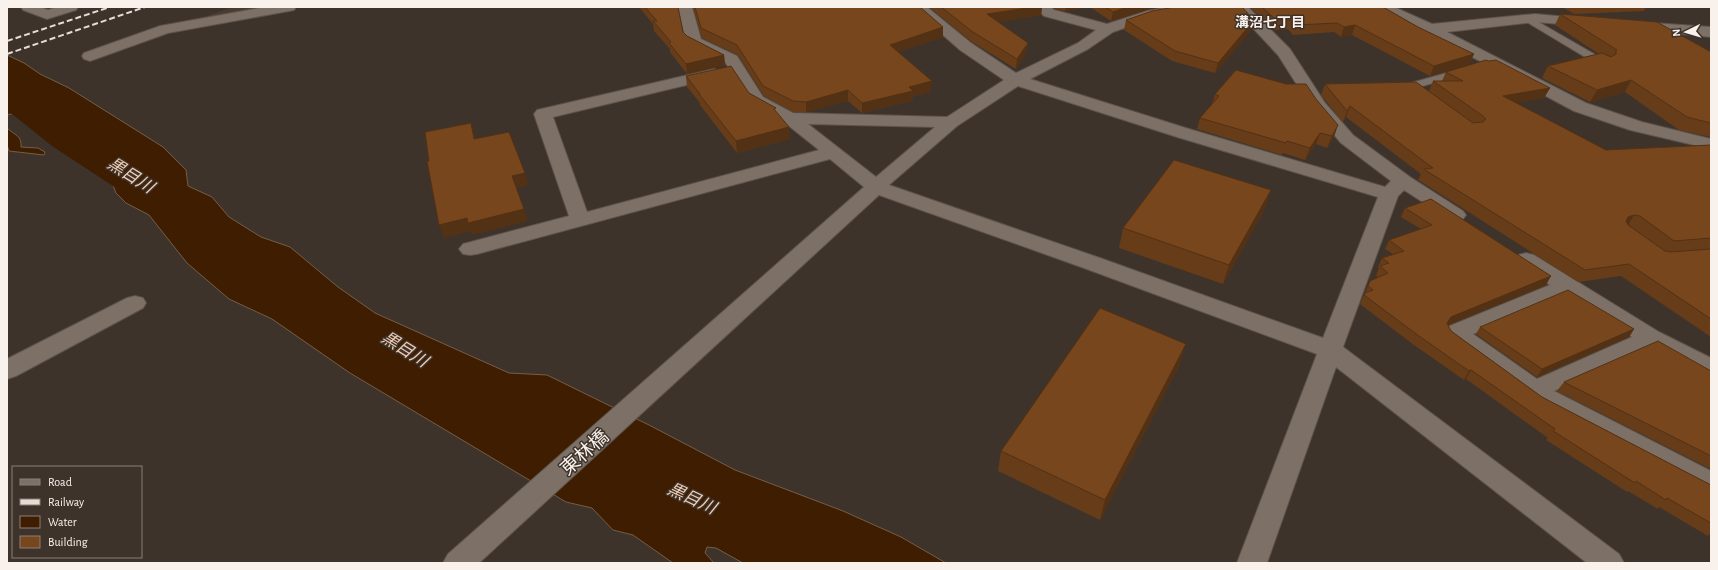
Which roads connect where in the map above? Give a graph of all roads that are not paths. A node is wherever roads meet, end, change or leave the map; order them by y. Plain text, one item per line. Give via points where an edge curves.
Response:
1 (28, 7) edge
2 (71, 7) edge
3 (224, 7) edge
4 (290, 7) edge
5 (684, 7) edge
6 (918, 7) edge
7 (1042, 7) edge
8 (1194, 7) edge
9 (1240, 7) edge
10 (1382, 7) edge
11 (1528, 19) junction
12 (1604, 24) edge
13 (1627, 25) edge
14 (165, 28) junction
15 (1108, 29) junction
16 (1430, 29) junction
17 (1711, 32) edge
18 (90, 56) dead end
19 (1604, 64) edge
20 (1480, 66) junction
21 (737, 69) junction
22 (1016, 80) junction
23 (1430, 99) edge
24 (790, 118) junction
25 (951, 122) junction
26 (1711, 144) edge
27 (834, 152) junction
28 (876, 187) junction
29 (1396, 187) junction
30 (580, 220) junction
31 (1468, 223) edge
32 (470, 249) dead end
33 (1514, 252) edge
34 (1566, 286) junction
35 (136, 303) dead end
36 (1651, 338) junction
37 (1330, 350) junction
38 (1711, 368) edge
39 (7, 370) edge
40 (1534, 390) junction
41 (1711, 484) edge
42 (458, 563) edge
43 (1252, 563) edge
44 (1609, 563) edge

1 - 2 street via 47,15
3 - 14 street
4 - 14 street
5 - 21 street via 694,41 731,59
6 - 22 street via 965,46
7 - 15 street via 1048,13
8 - 15 street, 東林橋 via 1148,15
9 - 29 street via 1284,52 1319,106 1347,140
10 - 16 street
11 - 12 street
11 - 16 street
11 - 19 lane
13 - 17 street
14 - 18 street
15 - 22 street, 東林橋 via 1082,46
16 - 20 street
20 - 23 lane via 1411,86
20 - 26 street via 1580,107 1636,126
21 - 24 street via 757,100
21 - 30 street via 543,114
22 - 25 street, 東林橋
22 - 29 street via 1183,132
24 - 25 street
24 - 27 street
25 - 28 street, 東林橋
27 - 28 street
27 - 30 street
28 - 37 street
28 - 42 street, 東林橋 via 514,516
29 - 31 street
29 - 37 street
30 - 32 street
33 - 34 street
34 - 36 street
34 - 40 street via 1455,333
35 - 39 street
36 - 38 street
36 - 40 street
37 - 43 street
37 - 44 street
40 - 41 street

